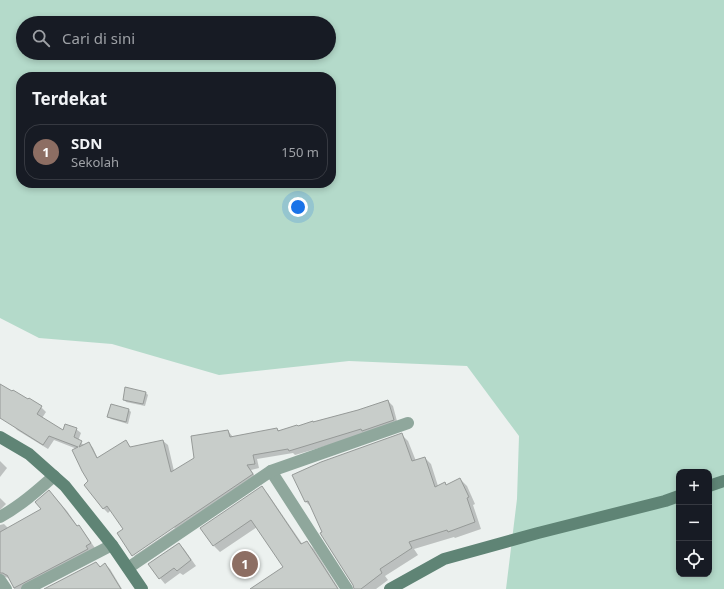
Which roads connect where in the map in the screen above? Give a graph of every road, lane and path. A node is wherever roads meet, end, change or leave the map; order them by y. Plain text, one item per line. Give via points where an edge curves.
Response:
1 (408, 423) dead end
2 (0, 437) edge
3 (271, 471) junction
4 (54, 476) junction
5 (724, 482) edge
6 (712, 485) edge
7 (676, 497) edge
8 (0, 517) edge
9 (112, 545) junction
10 (128, 568) junction
11 (0, 580) edge
12 (6, 589) edge
13 (27, 589) edge
14 (142, 589) edge
15 (347, 589) edge
16 (390, 589) edge

1 - 3 street
2 - 4 street via 29,454
3 - 10 street
3 - 15 street
4 - 8 street via 28,499
4 - 9 street
5 - 6 street
7 - 16 street via 444,559
9 - 10 street
9 - 13 street
10 - 14 street
11 - 12 street

